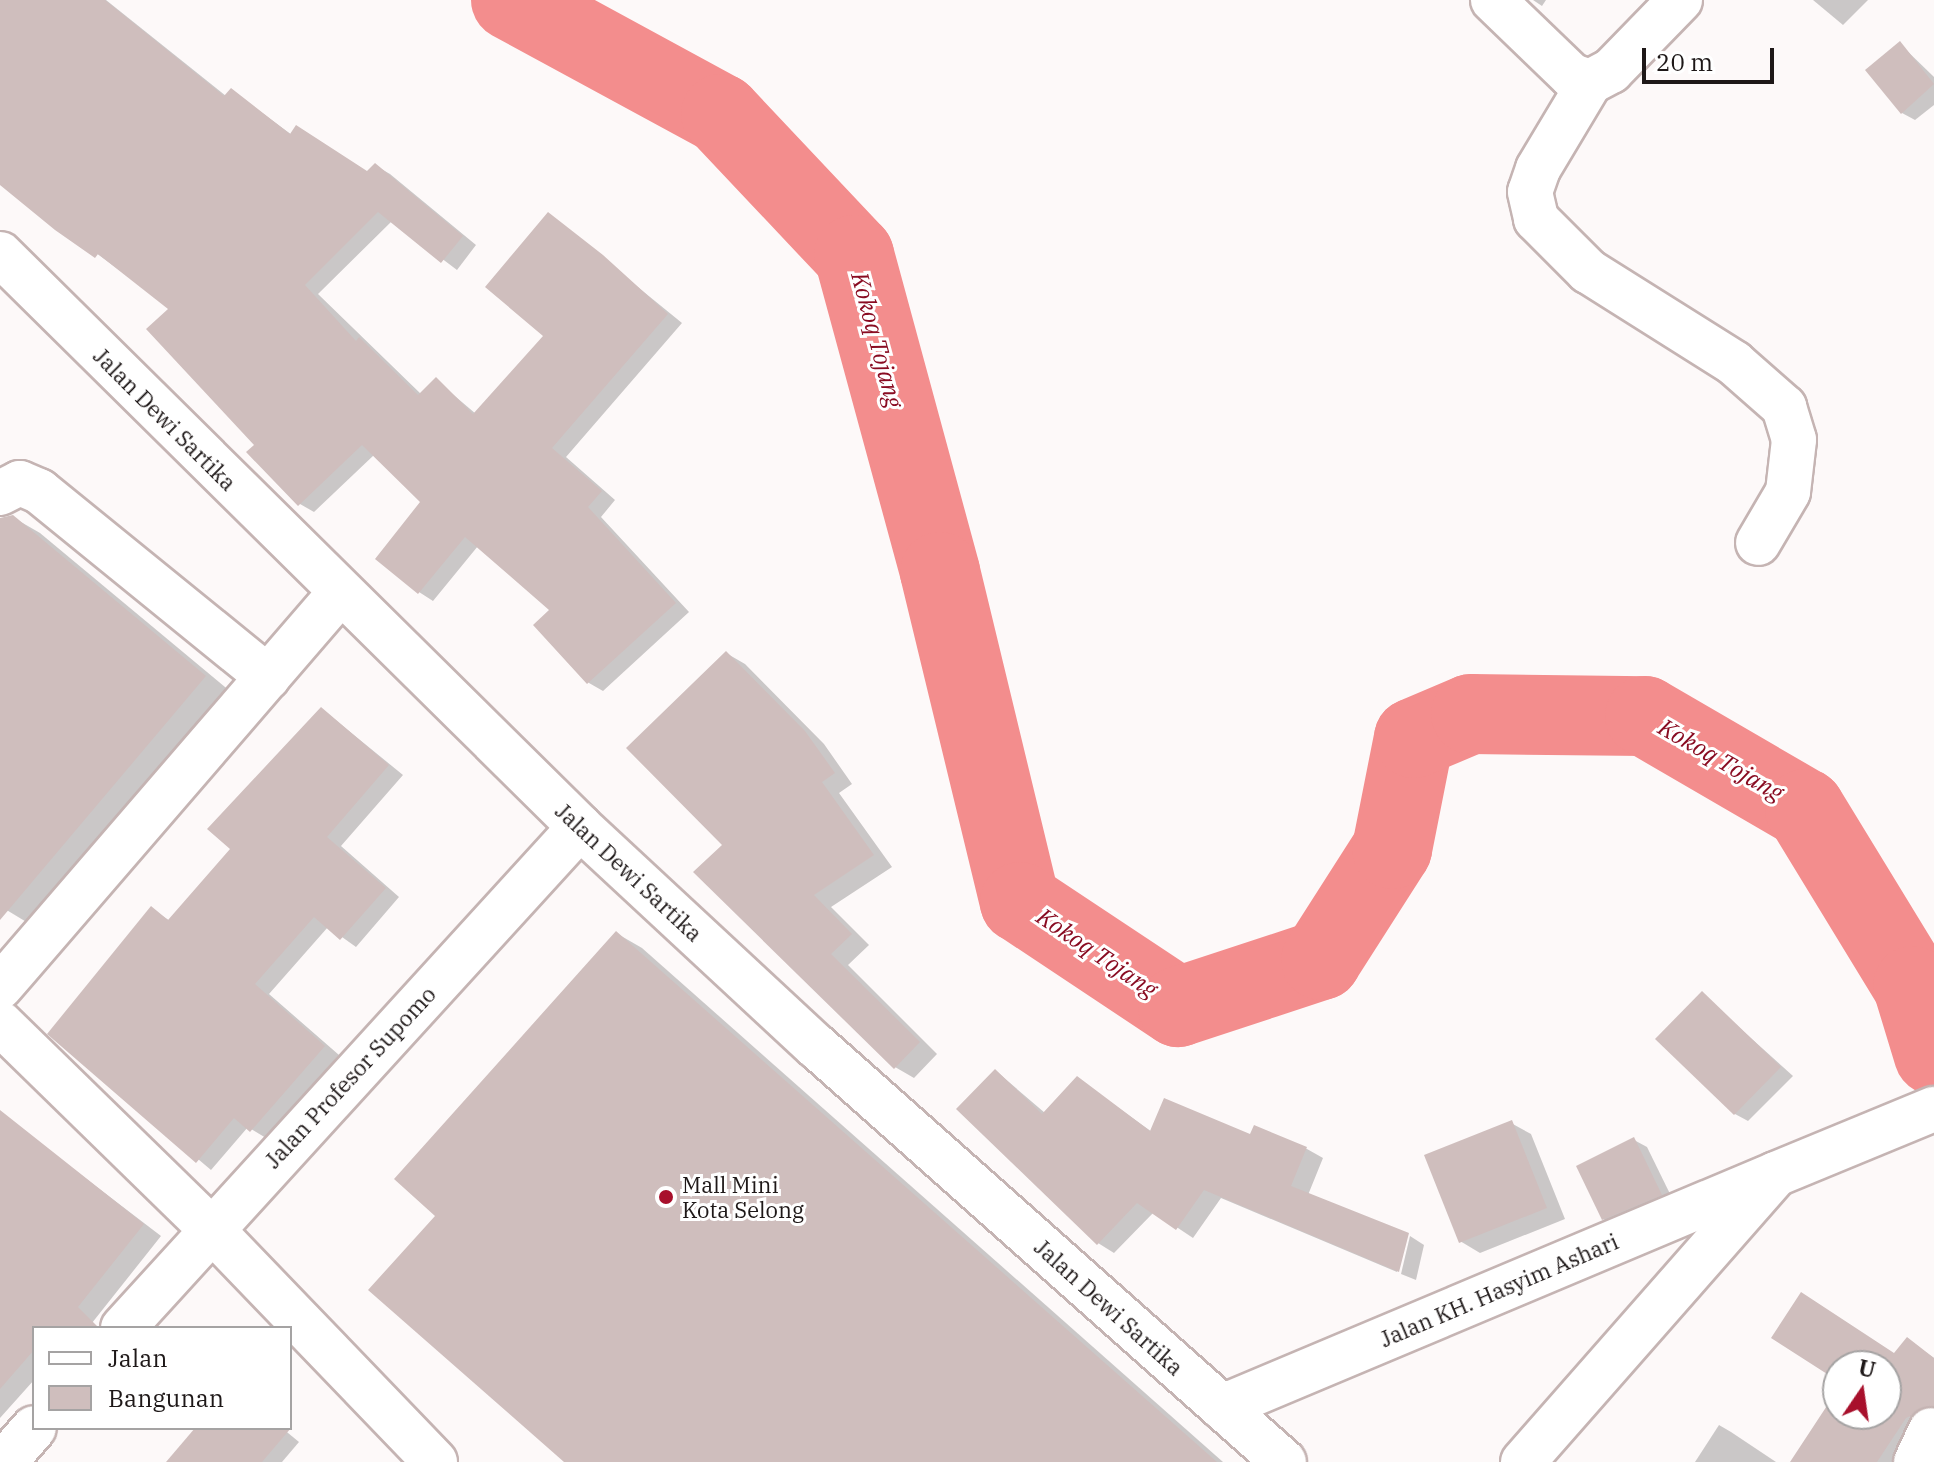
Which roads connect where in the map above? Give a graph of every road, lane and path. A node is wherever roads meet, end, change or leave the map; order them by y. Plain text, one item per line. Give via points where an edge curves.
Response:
1 (1493, 0) edge
2 (1680, 0) edge
3 (1590, 82) junction
4 (0, 254) edge
5 (0, 493) edge
6 (1758, 543) dead end
7 (339, 594) junction
8 (268, 677) junction
9 (580, 827) junction
10 (0, 987) edge
11 (0, 1023) edge
12 (1934, 1109) edge
13 (1776, 1174) junction
14 (211, 1229) junction
15 (125, 1326) edge
16 (1222, 1407) junction
17 (32, 1430) edge
18 (4, 1462) edge
19 (435, 1462) edge
20 (1284, 1462) edge
21 (1523, 1462) edge

1 - 3 street via 1572,76
2 - 3 street via 1611,71
3 - 6 street via 1538,169 1530,192 1536,219 1588,271 1734,363 1784,407 1794,440 1788,492
4 - 7 street, Jalan Dewi Sartika
5 - 8 street via 20,483 39,491
7 - 8 street
7 - 9 street, Jalan Dewi Sartika
8 - 10 street
9 - 14 street, Jalan Profesor Supomo
9 - 16 street, Jalan Dewi Sartika via 816,1046
11 - 14 street
12 - 13 street, Jalan KH. Hasyim Ashari
13 - 16 street, Jalan KH. Hasyim Ashari
13 - 21 street, Jalan KH. Hasyim Ashari
14 - 15 street, Jalan Profesor Supomo
14 - 19 street
16 - 20 street, Jalan Dewi Sartika
17 - 18 street

